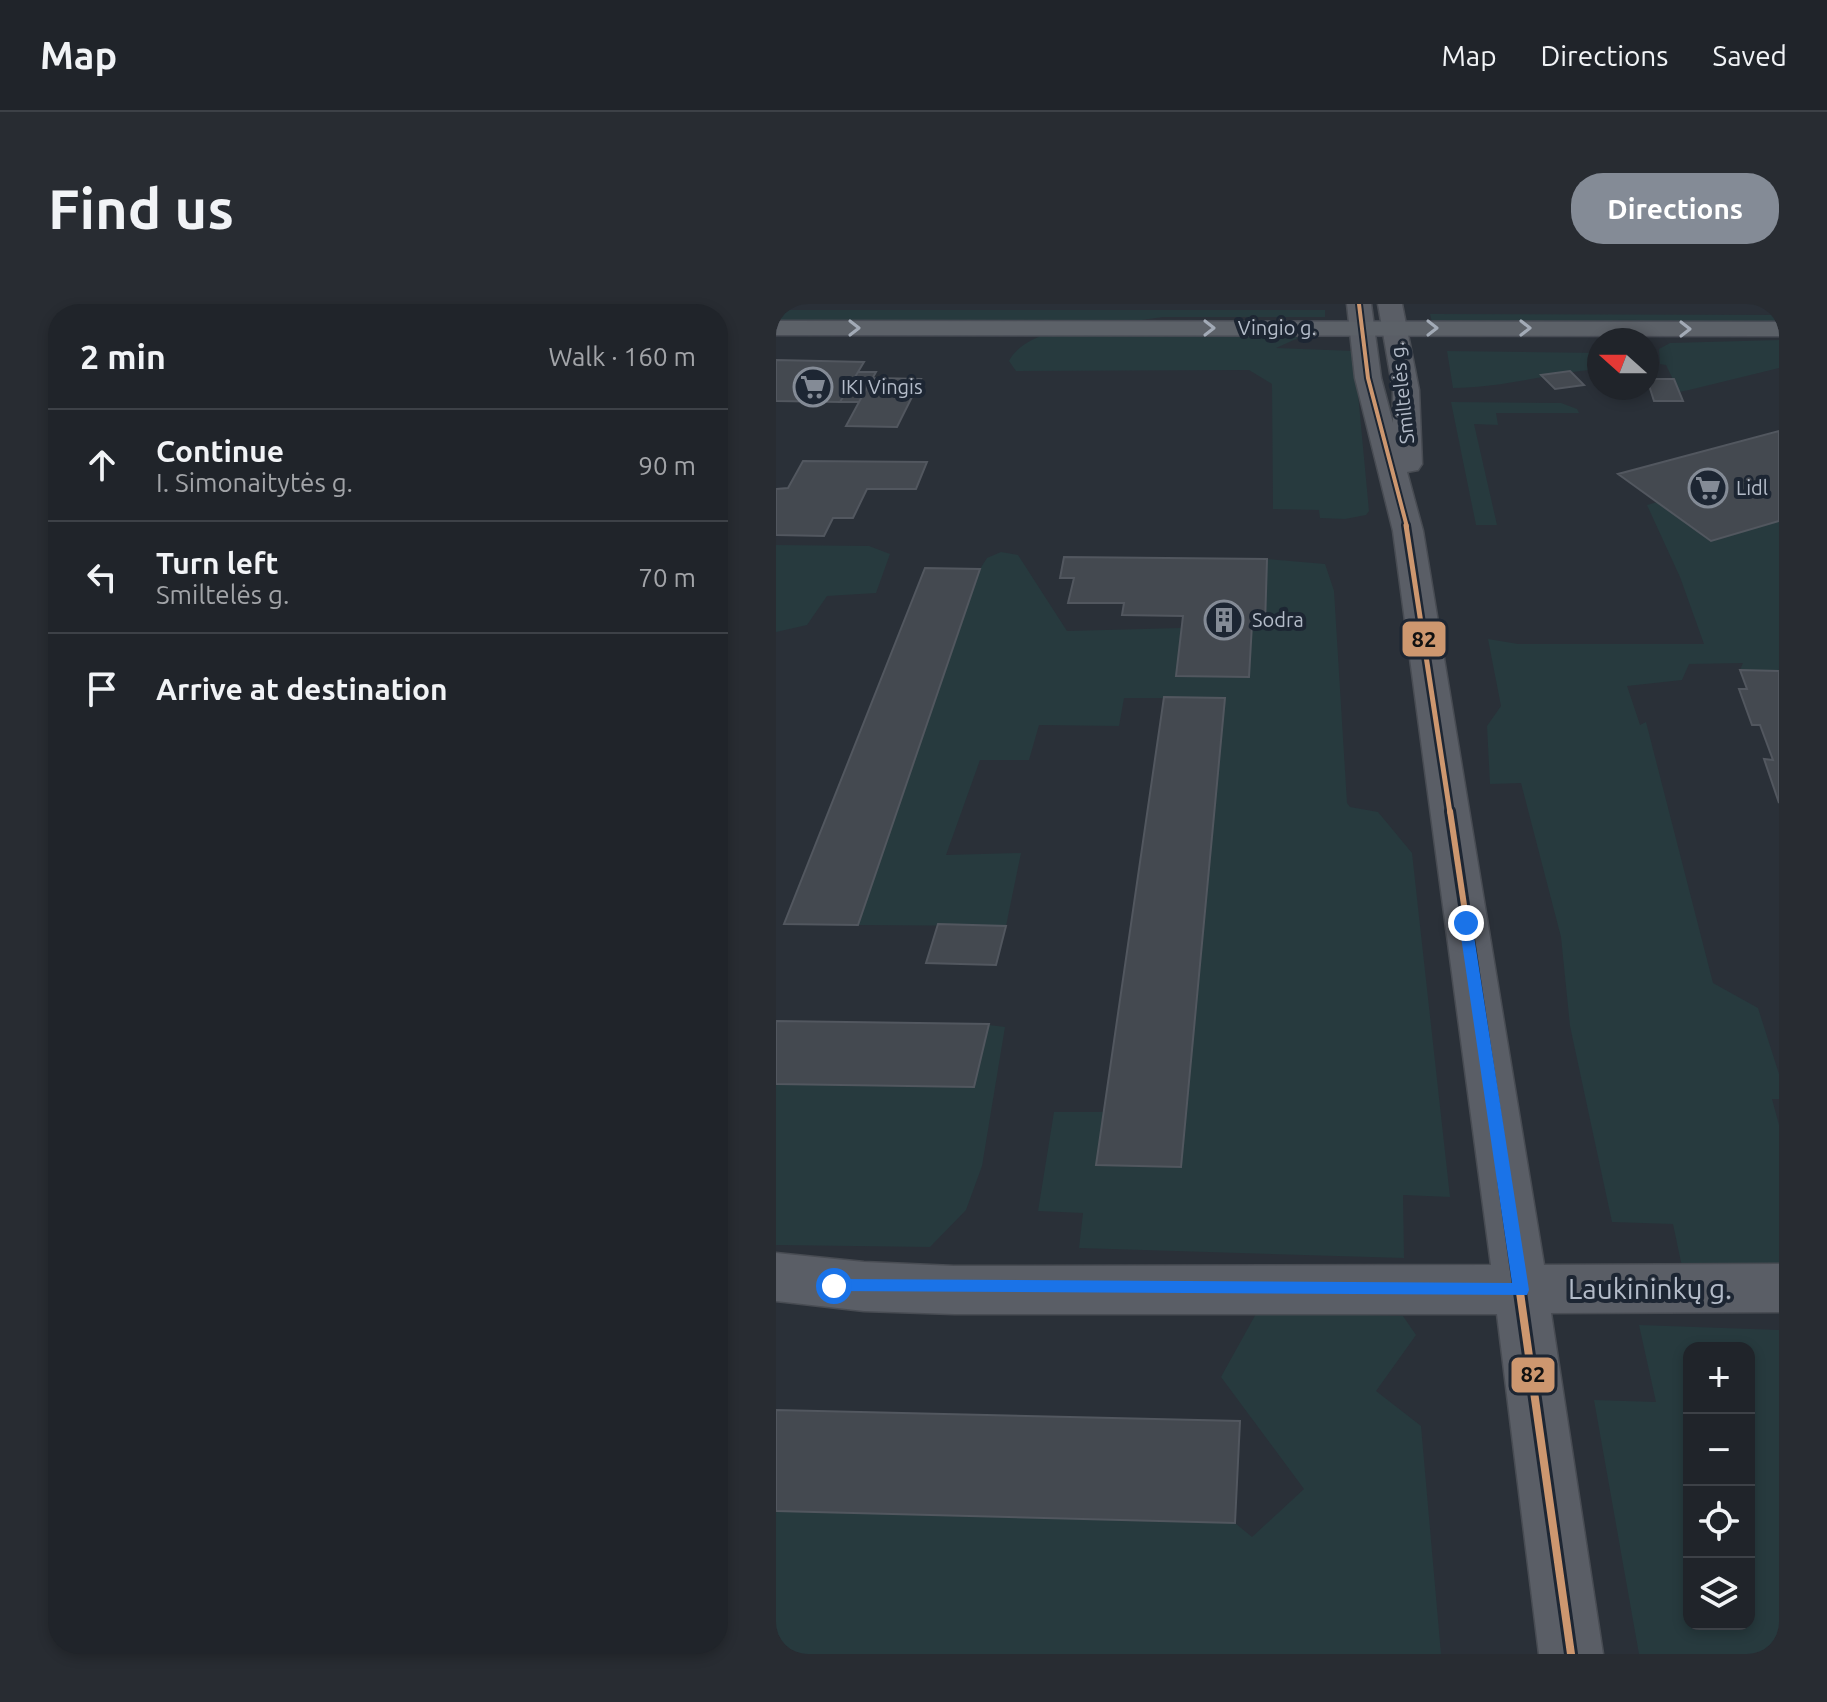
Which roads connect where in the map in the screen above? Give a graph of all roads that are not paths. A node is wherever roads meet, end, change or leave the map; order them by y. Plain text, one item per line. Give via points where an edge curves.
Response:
1 (1331, 304) edge
2 (1420, 304) edge
3 (1360, 312) edge
4 (1392, 312) edge
5 (776, 328) edge
6 (1779, 329) edge
7 (1408, 531) junction
8 (776, 1277) edge
9 (1779, 1288) edge
10 (1521, 1290) junction
11 (1571, 1654) edge

1 - 3 main road, Vingio g.
2 - 4 main road, Vingio g.
3 - 4 main road, Vingio g.
5 -> 3 main road, Vingio g.
3 - 7 street, Smiltelės g. via 1368,378
4 -> 6 main road, Vingio g.
4 - 7 street, Smiltelės g. via 1408,420
7 - 10 street, Smiltelės g.
8 - 10 street, Laukininkų g. via 834,1286
9 - 10 street, Laukininkų g.
10 - 11 street, Smiltelės g.

